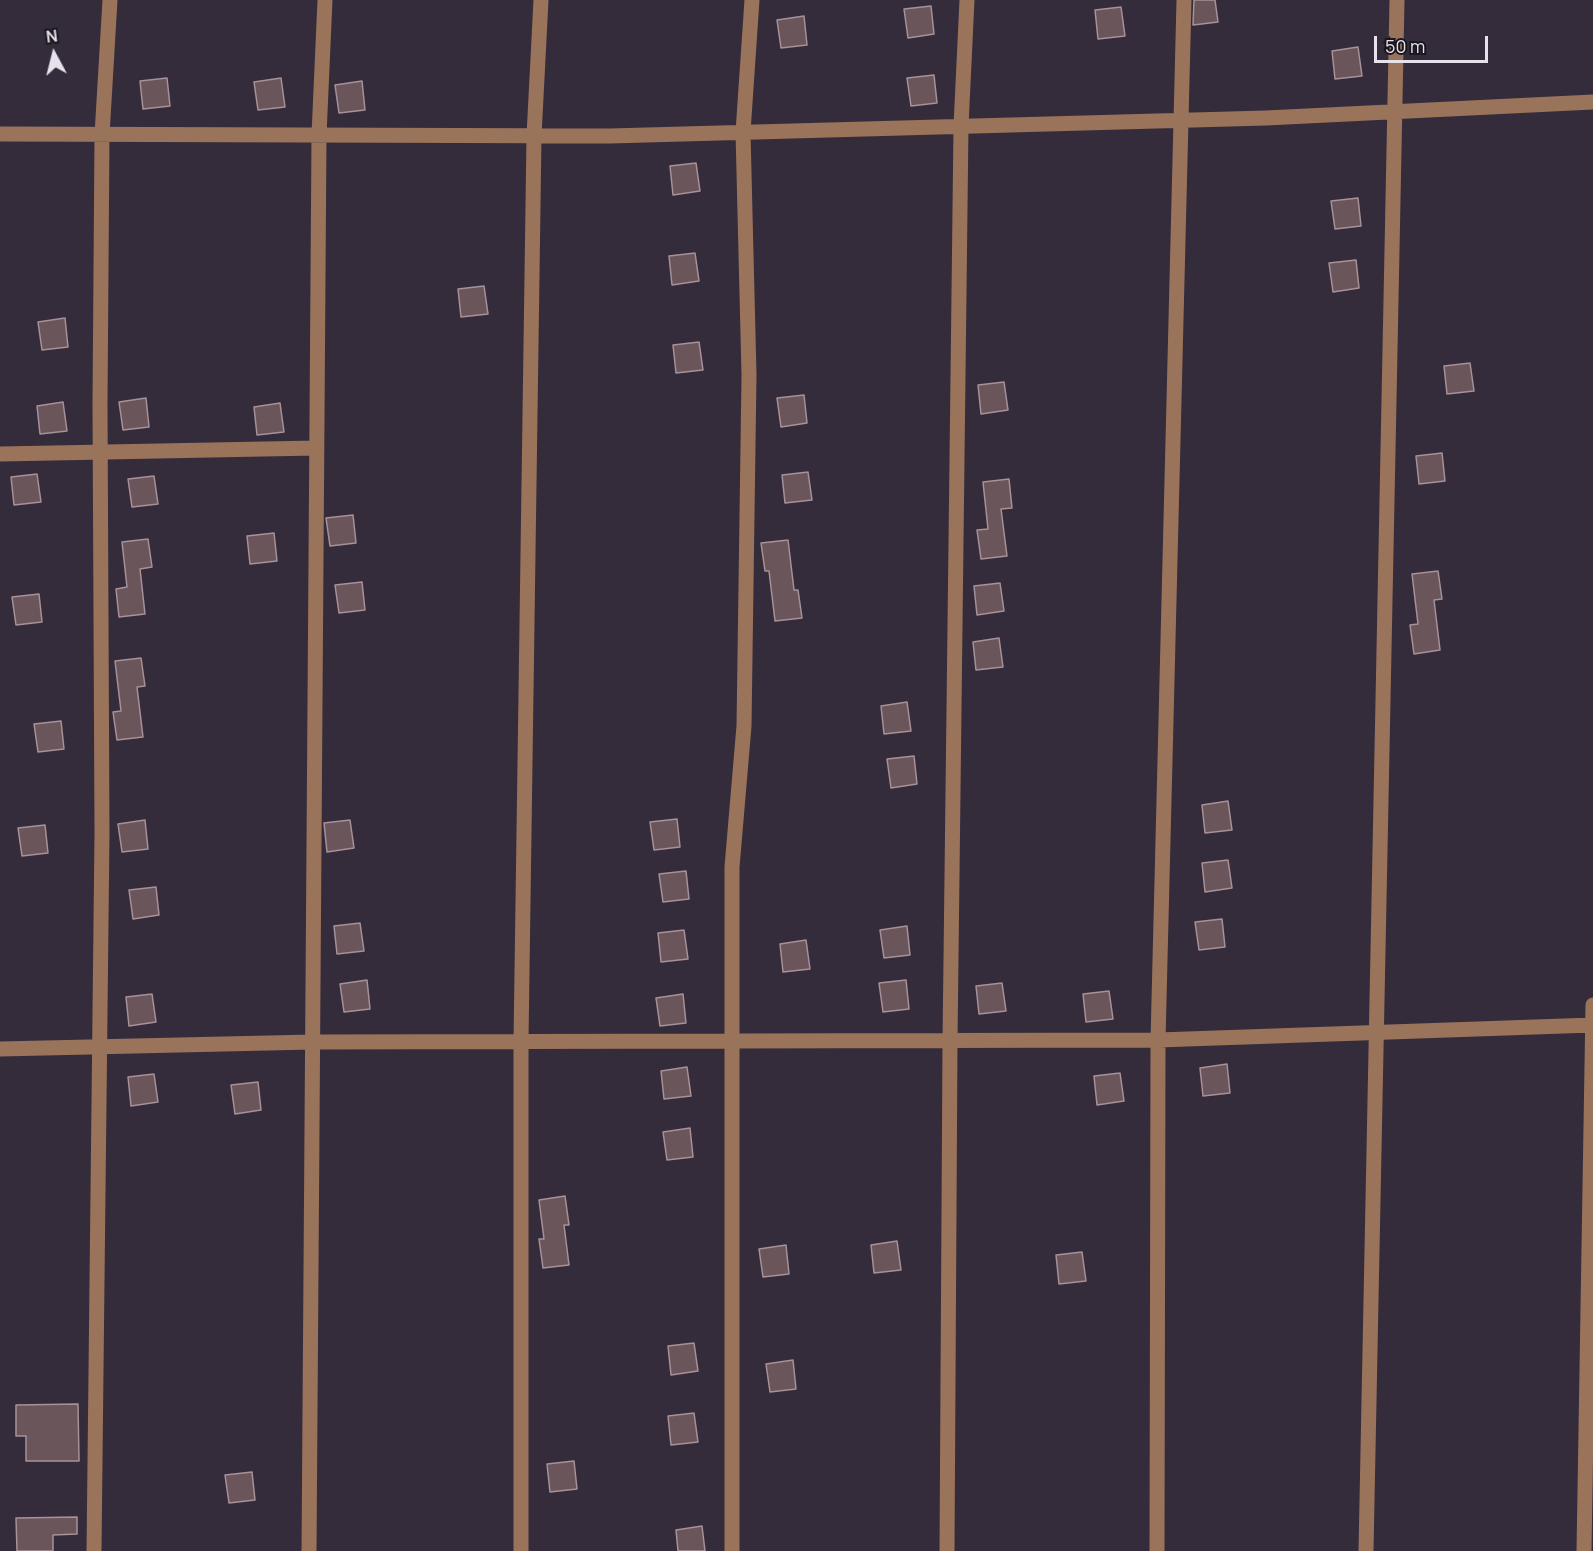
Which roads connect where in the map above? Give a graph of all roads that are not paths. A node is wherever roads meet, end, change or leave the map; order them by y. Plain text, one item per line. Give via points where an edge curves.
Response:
1 (110, 0) edge
2 (325, 0) edge
3 (541, 0) edge
4 (752, 0) edge
5 (967, 0) edge
6 (1184, 0) edge
7 (1396, 0) edge
8 (1593, 102) edge
9 (1393, 111) junction
10 (1181, 120) junction
11 (962, 126) junction
12 (743, 132) junction
13 (0, 135) edge
14 (102, 135) junction
15 (319, 135) junction
16 (534, 136) junction
17 (317, 448) junction
18 (100, 451) junction
19 (0, 454) edge
20 (1593, 1005) edge
21 (1593, 1025) edge
22 (1378, 1034) junction
23 (1158, 1040) junction
24 (521, 1041) junction
25 (950, 1041) junction
26 (313, 1042) junction
27 (732, 1042) junction
28 (100, 1047) junction
29 (0, 1049) edge
30 (94, 1551) edge
31 (309, 1551) edge
32 (521, 1551) edge
33 (732, 1551) edge
34 (947, 1551) edge
35 (1156, 1551) edge
36 (1366, 1551) edge
37 (1584, 1551) edge

1 - 14 street
2 - 15 street
3 - 16 street
4 - 12 street
5 - 11 street
6 - 10 street
7 - 9 street
8 - 9 street
9 - 10 street
9 - 22 street
10 - 11 street
10 - 23 street
11 - 12 street
11 - 25 street
12 - 16 street
12 - 27 street via 749,375 744,726 732,867
13 - 14 street
14 - 15 street
14 - 18 street
15 - 16 street
15 - 17 street
16 - 24 street
17 - 18 street
17 - 26 street
18 - 19 street
18 - 28 street
20 - 21 street
21 - 22 street
21 - 37 street
22 - 23 street
22 - 36 street
23 - 25 street
23 - 35 street
24 - 26 street
24 - 27 street
24 - 32 street
25 - 27 street
25 - 34 street
26 - 28 street
26 - 31 street
27 - 33 street
28 - 29 street
28 - 30 street

